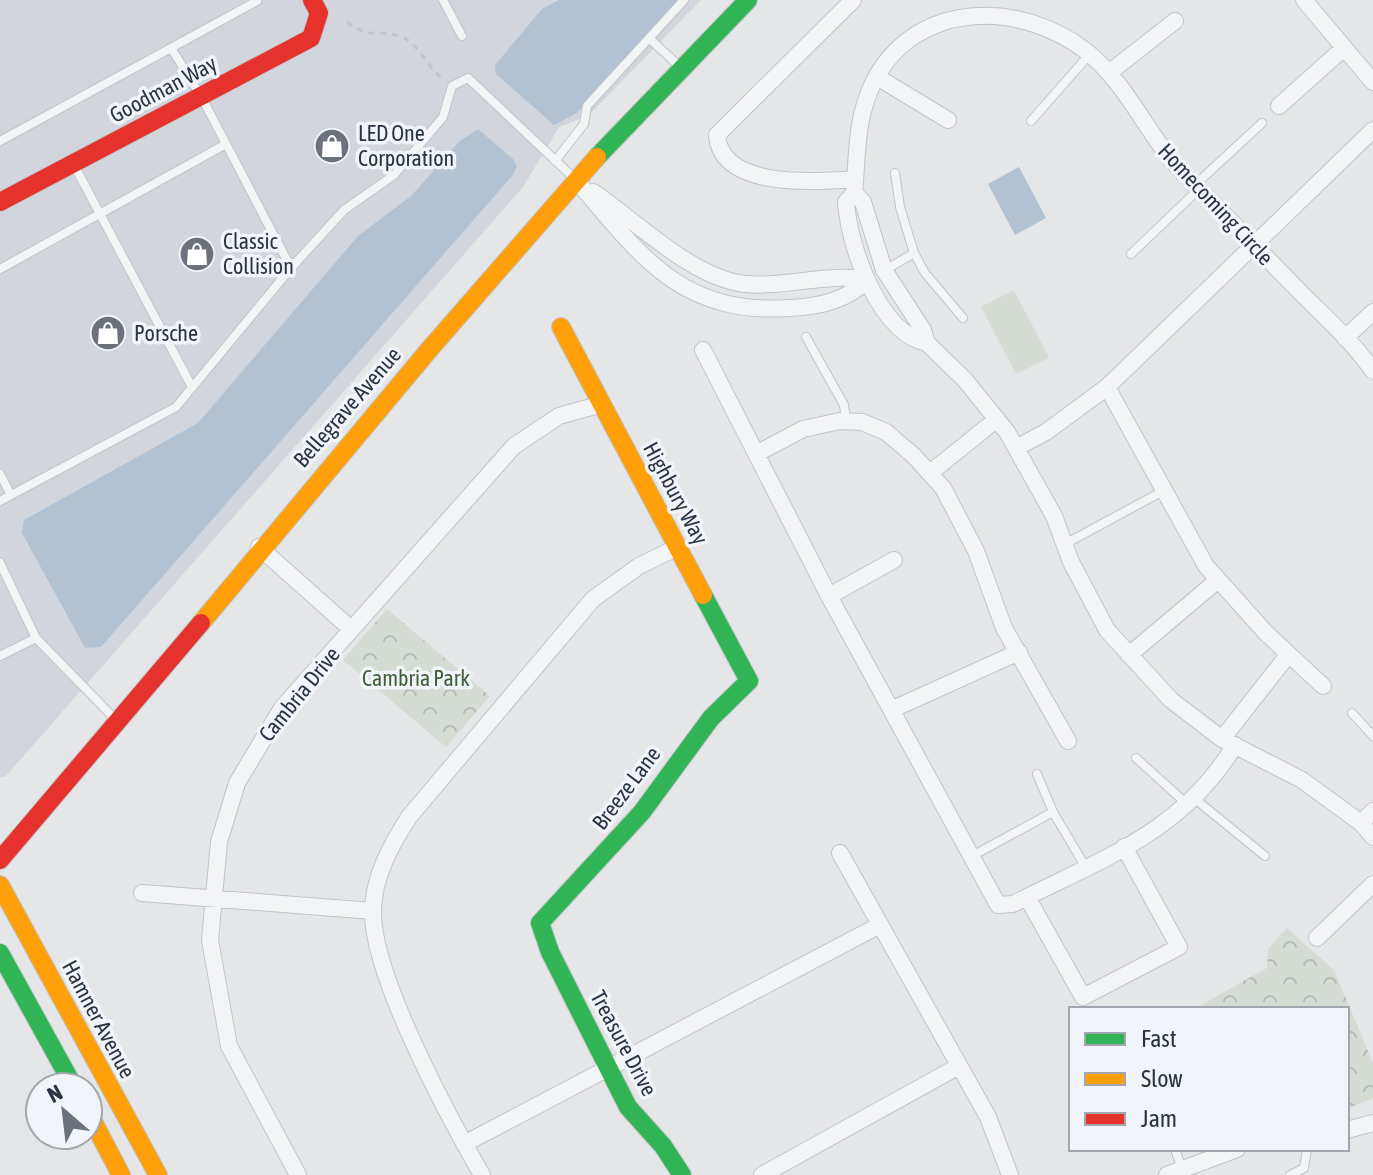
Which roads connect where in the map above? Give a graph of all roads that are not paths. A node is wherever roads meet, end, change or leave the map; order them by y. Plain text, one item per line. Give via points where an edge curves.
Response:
1 (443, 0) edge
2 (684, 0) edge
3 (748, 0) edge
4 (853, 0) edge
5 (1304, 0) edge
6 (257, 1) edge
7 (317, 1) edge
8 (980, 6) edge
9 (1175, 21) dead end
10 (462, 36) dead end
11 (650, 39) junction
12 (171, 48) junction
13 (1344, 48) junction
14 (1090, 54) junction
15 (683, 69) junction
16 (1110, 72) junction
17 (877, 77) junction
18 (1373, 82) edge
19 (201, 96) junction
20 (1279, 106) dead end
21 (948, 120) dead end
22 (1031, 121) dead end
23 (1262, 123) dead end
24 (1373, 130) edge
25 (0, 141) edge
26 (226, 144) junction
27 (555, 161) junction
28 (73, 163) junction
29 (895, 173) dead end
30 (576, 180) junction
31 (854, 186) junction
32 (1197, 187) junction
33 (0, 202) edge
34 (100, 214) junction
35 (1252, 243) junction
36 (914, 253) junction
37 (1131, 254) dead end
38 (291, 268) junction
39 (0, 269) edge
40 (884, 270) junction
41 (867, 280) junction
42 (739, 283) junction
43 (733, 305) junction
44 (1373, 312) edge
45 (963, 318) dead end
46 (561, 327) dead end
47 (806, 337) dead end
48 (1345, 338) junction
49 (927, 343) junction
50 (703, 350) dead end
51 (1373, 371) edge
52 (192, 387) junction
53 (1107, 387) junction
54 (602, 404) junction
55 (997, 419) junction
56 (846, 421) junction
57 (1016, 448) junction
58 (756, 454) junction
59 (930, 473) junction
60 (0, 474) edge
61 (1163, 491) junction
62 (11, 495) junction
63 (0, 501) edge
64 (1064, 544) junction
65 (259, 547) junction
66 (678, 547) junction
67 (894, 560) dead end
68 (0, 563) edge
69 (1218, 580) junction
70 (829, 596) junction
71 (351, 629) junction
72 (36, 638) junction
73 (1019, 652) junction
74 (1129, 655) junction
75 (1288, 655) junction
76 (0, 656) edge
77 (749, 681) joint
78 (1323, 686) dead end
79 (893, 709) junction
80 (1352, 713) dead end
81 (117, 721) junction
82 (1373, 736) edge
83 (1068, 741) dead end
84 (1228, 742) junction
85 (1136, 758) dead end
86 (1037, 774) dead end
87 (1192, 802) junction
88 (1053, 812) junction
89 (1367, 817) edge
90 (1373, 837) edge
91 (1124, 847) junction
92 (840, 853) dead end
93 (972, 856) junction
94 (1265, 856) dead end
95 (0, 860) edge
96 (1085, 866) junction
97 (1373, 884) edge
98 (0, 885) edge
99 (142, 893) dead end
100 (1027, 897) junction
101 (214, 899) junction
102 (373, 911) junction
103 (540, 923) joint
104 (880, 925) junction
105 (1317, 938) dead end
106 (0, 953) edge
107 (959, 1066) junction
108 (608, 1069) junction
109 (65, 1071) edge
110 (1373, 1123) edge
111 (1349, 1129) edge
112 (104, 1143) edge
113 (464, 1144) junction
114 (1175, 1151) edge
115 (1232, 1151) edge
116 (1307, 1151) edge
117 (1174, 1172) edge
118 (121, 1175) edge
119 (158, 1175) edge
120 (298, 1175) edge
121 (482, 1175) edge
122 (682, 1175) edge
123 (762, 1175) edge
124 (1010, 1175) edge
125 (1290, 1175) edge

1 - 10 lane
2 - 11 lane
3 - 15 main road, Bellegrave Avenue
4 - 31 street via 717,135 728,159 752,173 781,181
5 - 13 street
6 - 12 lane
7 - 19 main road, Goodman Way via 311,38
8 - 14 street, Homecoming Circle via 1034,20
8 - 17 street, Homecoming Circle via 913,34 894,50
9 - 16 street
11 - 15 lane
11 - 27 lane via 587,106 584,124
12 - 19 lane
12 - 25 lane
13 - 18 street
13 - 20 street
14 - 16 street, Homecoming Circle
14 - 22 lane
15 - 30 main road, Bellegrave Avenue
16 - 32 street, Homecoming Circle via 1172,161
17 - 21 street
17 - 31 street, Homecoming Circle via 855,144
19 - 26 lane
19 - 28 main road, Goodman Way
23 - 32 lane
24 - 35 street
26 - 34 lane
26 - 38 lane
27 - 30 lane
27 - 38 lane via 468,78 452,86 443,117 394,175 344,210
28 - 33 main road, Goodman Way
28 - 34 lane
29 - 36 lane
30 - 42 street via 697,266
30 - 43 street via 635,249 676,285
30 - 65 main road, Bellegrave Avenue
31 - 40 street, Homecoming Circle
31 - 41 street, Homecoming Circle via 846,202 848,230
32 - 35 street, Homecoming Circle
32 - 37 lane
34 - 39 lane
34 - 52 lane
35 - 48 street, Homecoming Circle
35 - 53 street
36 - 40 lane
36 - 45 lane
38 - 52 lane
40 - 41 lane
40 - 49 street, Homecoming Circle
41 - 42 street via 848,276 806,283
41 - 43 street via 853,294 802,308
41 - 49 street, Homecoming Circle via 899,330 911,340
42 - 43 street
44 - 48 street
46 - 54 main road, Highbury Way
47 - 56 lane via 844,405
48 - 51 street, Homecoming Circle
49 - 55 street, Homecoming Circle
50 - 58 street
52 - 62 lane via 176,407
53 - 57 street
53 - 61 street
54 - 66 main road, Highbury Way
54 - 71 street, Cambria Drive via 559,416 514,446
55 - 57 street, Homecoming Circle
55 - 59 street
56 - 58 street via 803,429
56 - 59 street via 886,432
57 - 64 street, Homecoming Circle
58 - 70 street
59 - 73 street via 976,551 1004,628
60 - 62 lane
61 - 64 lane
61 - 69 street
62 - 63 lane
64 - 74 street, Homecoming Circle via 1107,630
65 - 71 street
65 - 81 main road, Bellegrave Avenue
66 - 77 main road, Highbury Way
66 - 102 street via 639,566 593,599 419,804 388,850
67 - 70 street
68 - 72 lane
69 - 74 street
69 - 75 street
70 - 79 street
71 - 101 street, Cambria Drive via 282,708 237,783 219,842
72 - 76 lane
72 - 81 lane
73 - 79 street
73 - 83 street
74 - 84 street, Homecoming Circle via 1171,700
75 - 78 street
75 - 84 street
77 - 103 main road, Breeze Lane via 711,718 642,812
79 - 93 street
80 - 82 lane
81 - 95 main road, Bellegrave Avenue
84 - 87 street via 1215,778
84 - 89 street, Homecoming Circle
85 - 87 lane
86 - 88 lane
87 - 91 street
87 - 94 lane
88 - 93 lane
88 - 96 lane
89 - 90 street, Homecoming Circle
91 - 96 street
91 - 100 street via 1179,947 1083,997
92 - 104 street
93 - 100 street via 998,905
96 - 100 street
97 - 105 street
98 - 119 main road, Hamner Avenue
99 - 101 street
101 - 102 street
101 - 120 street, Cambria Drive via 210,940 229,1046
102 - 113 street via 378,955
103 - 108 main road, Treasure Drive
104 - 107 street
104 - 108 street
106 - 109 main road
107 - 123 street
107 - 124 street via 988,1117
108 - 113 street
108 - 122 main road, Treasure Drive via 628,1107
110 - 111 street
112 - 118 main road
113 - 121 street
114 - 117 lane
115 - 117 street
116 - 125 lane via 1304,1168

